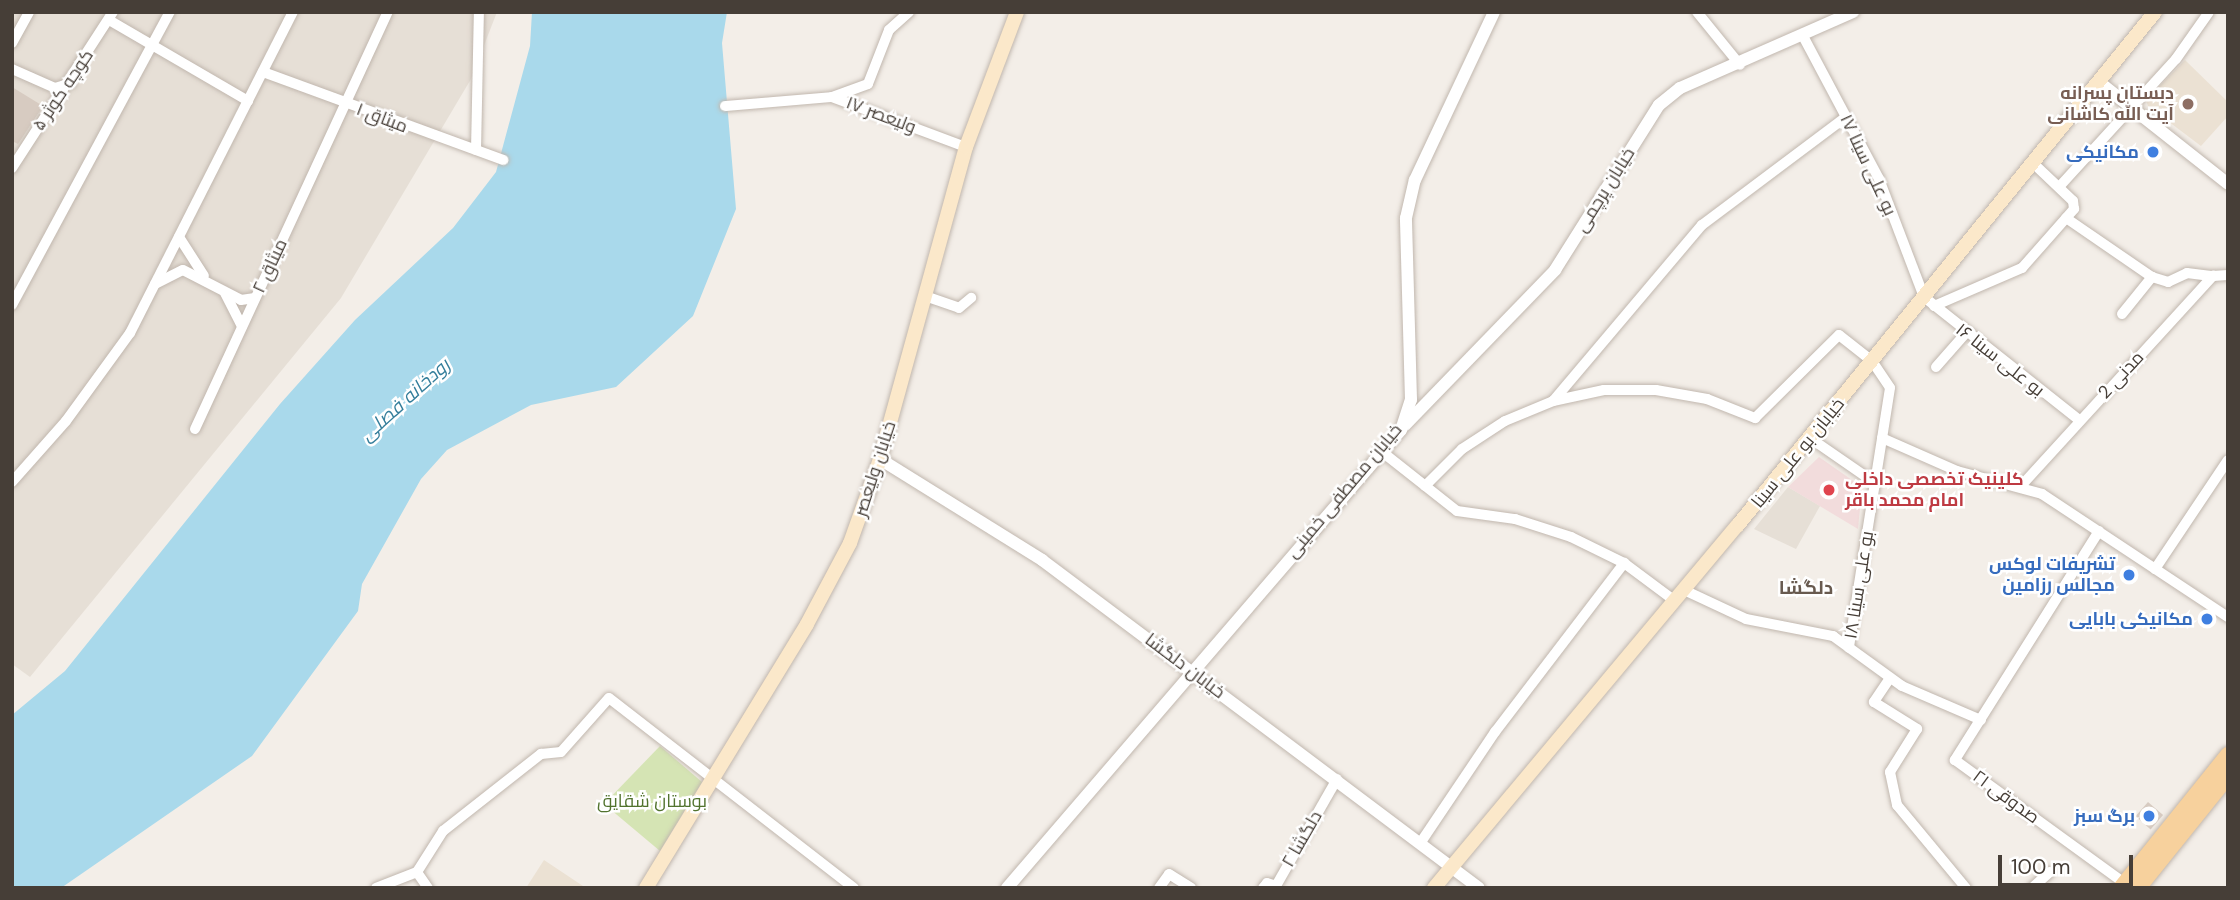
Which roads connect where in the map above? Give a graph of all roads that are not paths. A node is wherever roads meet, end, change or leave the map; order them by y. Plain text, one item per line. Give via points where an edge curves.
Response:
1 (29, 12) edge
2 (170, 12) edge
3 (293, 12) edge
4 (388, 12) edge
5 (479, 12) edge
6 (909, 12) edge
7 (1017, 12) edge
8 (1494, 12) edge
9 (1697, 12) edge
10 (1853, 12) edge
11 (2155, 12) edge
12 (2209, 12) edge
13 (111, 16) edge
14 (1803, 36) junction
15 (12, 43) edge
16 (153, 44) junction
17 (1740, 65) junction
18 (12, 69) edge
19 (262, 72) junction
20 (2099, 82) junction
21 (71, 83) junction
22 (55, 88) junction
23 (832, 97) junction
24 (58, 101) junction
25 (248, 101) junction
26 (345, 104) junction
27 (725, 106) dead end
28 (2131, 108) junction
29 (1846, 117) junction
30 (966, 147) junction
31 (475, 150) junction
32 (503, 160) dead end
33 (2032, 163) junction
34 (12, 168) edge
35 (2228, 184) edge
36 (2059, 187) junction
37 (2066, 218) junction
38 (179, 237) junction
39 (2228, 275) edge
40 (2152, 276) junction
41 (2213, 276) junction
42 (207, 279) junction
43 (155, 285) junction
44 (223, 290) junction
45 (925, 296) junction
46 (255, 298) junction
47 (971, 298) dead end
48 (1929, 301) junction
49 (12, 304) edge
50 (2122, 314) dead end
51 (243, 326) junction
52 (1965, 334) junction
53 (1872, 361) junction
54 (1936, 367) dead end
55 (1553, 401) junction
56 (2078, 420) junction
57 (195, 429) dead end
58 (1401, 430) junction
59 (1810, 438) junction
60 (1882, 438) junction
61 (1381, 451) junction
62 (880, 459) junction
63 (2228, 460) edge
64 (12, 482) edge
65 (1875, 483) junction
66 (1425, 486) junction
67 (2021, 486) junction
68 (2099, 531) junction
69 (1624, 563) junction
70 (2155, 569) junction
71 (1680, 595) junction
72 (2228, 617) edge
73 (1849, 648) junction
74 (1190, 669) junction
75 (1890, 678) junction
76 (1981, 720) junction
77 (2228, 755) edge
78 (2228, 776) edge
79 (713, 779) junction
80 (1337, 779) junction
81 (1421, 842) junction
82 (1452, 866) junction
83 (417, 872) junction
84 (2050, 872) dead end
85 (2128, 886) edge
86 (1966, 887) edge
87 (376, 888) edge
88 (428, 888) edge
89 (646, 888) edge
90 (854, 888) edge
91 (1007, 888) edge
92 (1159, 888) edge
93 (1191, 888) edge
94 (1264, 888) edge
95 (1434, 888) edge
96 (1479, 888) edge
97 (2032, 888) edge

1 - 15 street
2 - 16 street
3 - 19 street
4 - 26 street, میثاق ۲
5 - 31 street
6 - 23 street, ولیعصر ۱۷ via 889,30 868,84
7 - 30 main road, خیابان ولیعصر
8 - 58 street, خیابان مصطفی خمینی via 1415,180 1406,218 1411,400
9 - 17 street
10 - 14 street, خیابان پرچمی
11 - 20 main road, خیابان بو علی سینا
12 - 28 street
13 - 16 street
13 - 21 street, کوچه کوثر ۵
14 - 17 street, خیابان پرچمی
14 - 29 street, بو علی سینا ۱۷
16 - 25 street
16 - 49 street
17 - 58 street, خیابان پرچمی via 1680,88 1659,105 1555,270
18 - 22 street
19 - 25 street
19 - 26 street, میثاق ۱
20 - 28 street
20 - 33 main road, خیابان بو علی سینا
21 - 22 street
21 - 24 street, کوچه کوثر ۵
22 - 24 street
23 - 27 street
23 - 30 street, ولیعصر ۱۷
24 - 34 street, کوچه کوثر ۵
25 - 38 street
26 - 31 street, میثاق ۱
26 - 46 street, میثاق ۲
28 - 35 street
28 - 36 street
29 - 48 street, بو علی سینا ۱۷ via 1879,179
29 - 55 street via 1702,225
30 - 45 main road, خیابان ولیعصر
31 - 32 street, میثاق ۱
33 - 36 street
33 - 48 main road, خیابان بو علی سینا
36 - 37 street via 2076,204
37 - 40 street
37 - 48 street via 2022,268
38 - 42 street
38 - 43 street
39 - 41 street
40 - 41 street via 2168,282 2187,273
40 - 50 street
41 - 56 street, مدنی 2
42 - 43 street via 183,270
42 - 44 street
43 - 64 street via 130,333 66,421
44 - 46 street via 241,300
44 - 51 street
45 - 47 street via 959,307
45 - 62 main road, خیابان ولیعصر
46 - 51 street, میثاق ۲
48 - 52 street, بو علی سینا ۱۶
48 - 53 main road, خیابان بو علی سینا
51 - 57 street, میثاق ۲
52 - 54 street
52 - 56 street, بو علی سینا ۱۶
53 - 55 street via 1839,335 1755,418 1707,399 1656,390 1604,390
53 - 59 main road, خیابان بو علی سینا
53 - 60 street, بو علی سینا ۱۸ via 1890,388
55 - 66 street via 1505,421 1473,442
56 - 67 street, مدنی 2
58 - 61 street, خیابان مصطفی خمینی
59 - 65 street
59 - 71 main road, خیابان بو علی سینا
60 - 65 street, بو علی سینا ۱۸
60 - 67 street via 1957,471
61 - 66 street
61 - 74 street, خیابان مصطفی خمینی
62 - 74 street, خیابان دلگشا via 1042,560
62 - 79 main road, خیابان ولیعصر via 850,543
63 - 70 street
65 - 73 street, بو علی سینا ۱۸
66 - 69 street via 1457,511 1544,527
67 - 68 street
68 - 70 street
68 - 76 street
69 - 71 street
69 - 81 street via 1495,732
70 - 72 street
71 - 73 street via 1746,620 1833,636
71 - 82 main road, خیابان بو علی سینا
73 - 75 street
74 - 80 street, خیابان دلگشا
74 - 91 street, خیابان مصطفی خمینی
75 - 76 street
75 - 86 street via 1874,702 1917,729 1895,759 1892,789 1917,835
76 - 85 street, صدوقی ۲۱ via 1955,760
77 - 85 main road
78 - 85 main road
79 - 83 street via 609,698 561,752 541,754 443,831
79 - 89 main road, خیابان ولیعصر
79 - 90 street
80 - 81 street, خیابان دلگشا
80 - 94 street, دلگشا ۲ via 1276,886 1267,883
81 - 82 street, خیابان دلگشا
82 - 95 main road, خیابان بو علی سینا
82 - 96 street, خیابان دلگشا
83 - 87 street
83 - 88 street
84 - 97 street
92 - 93 street via 1169,874

